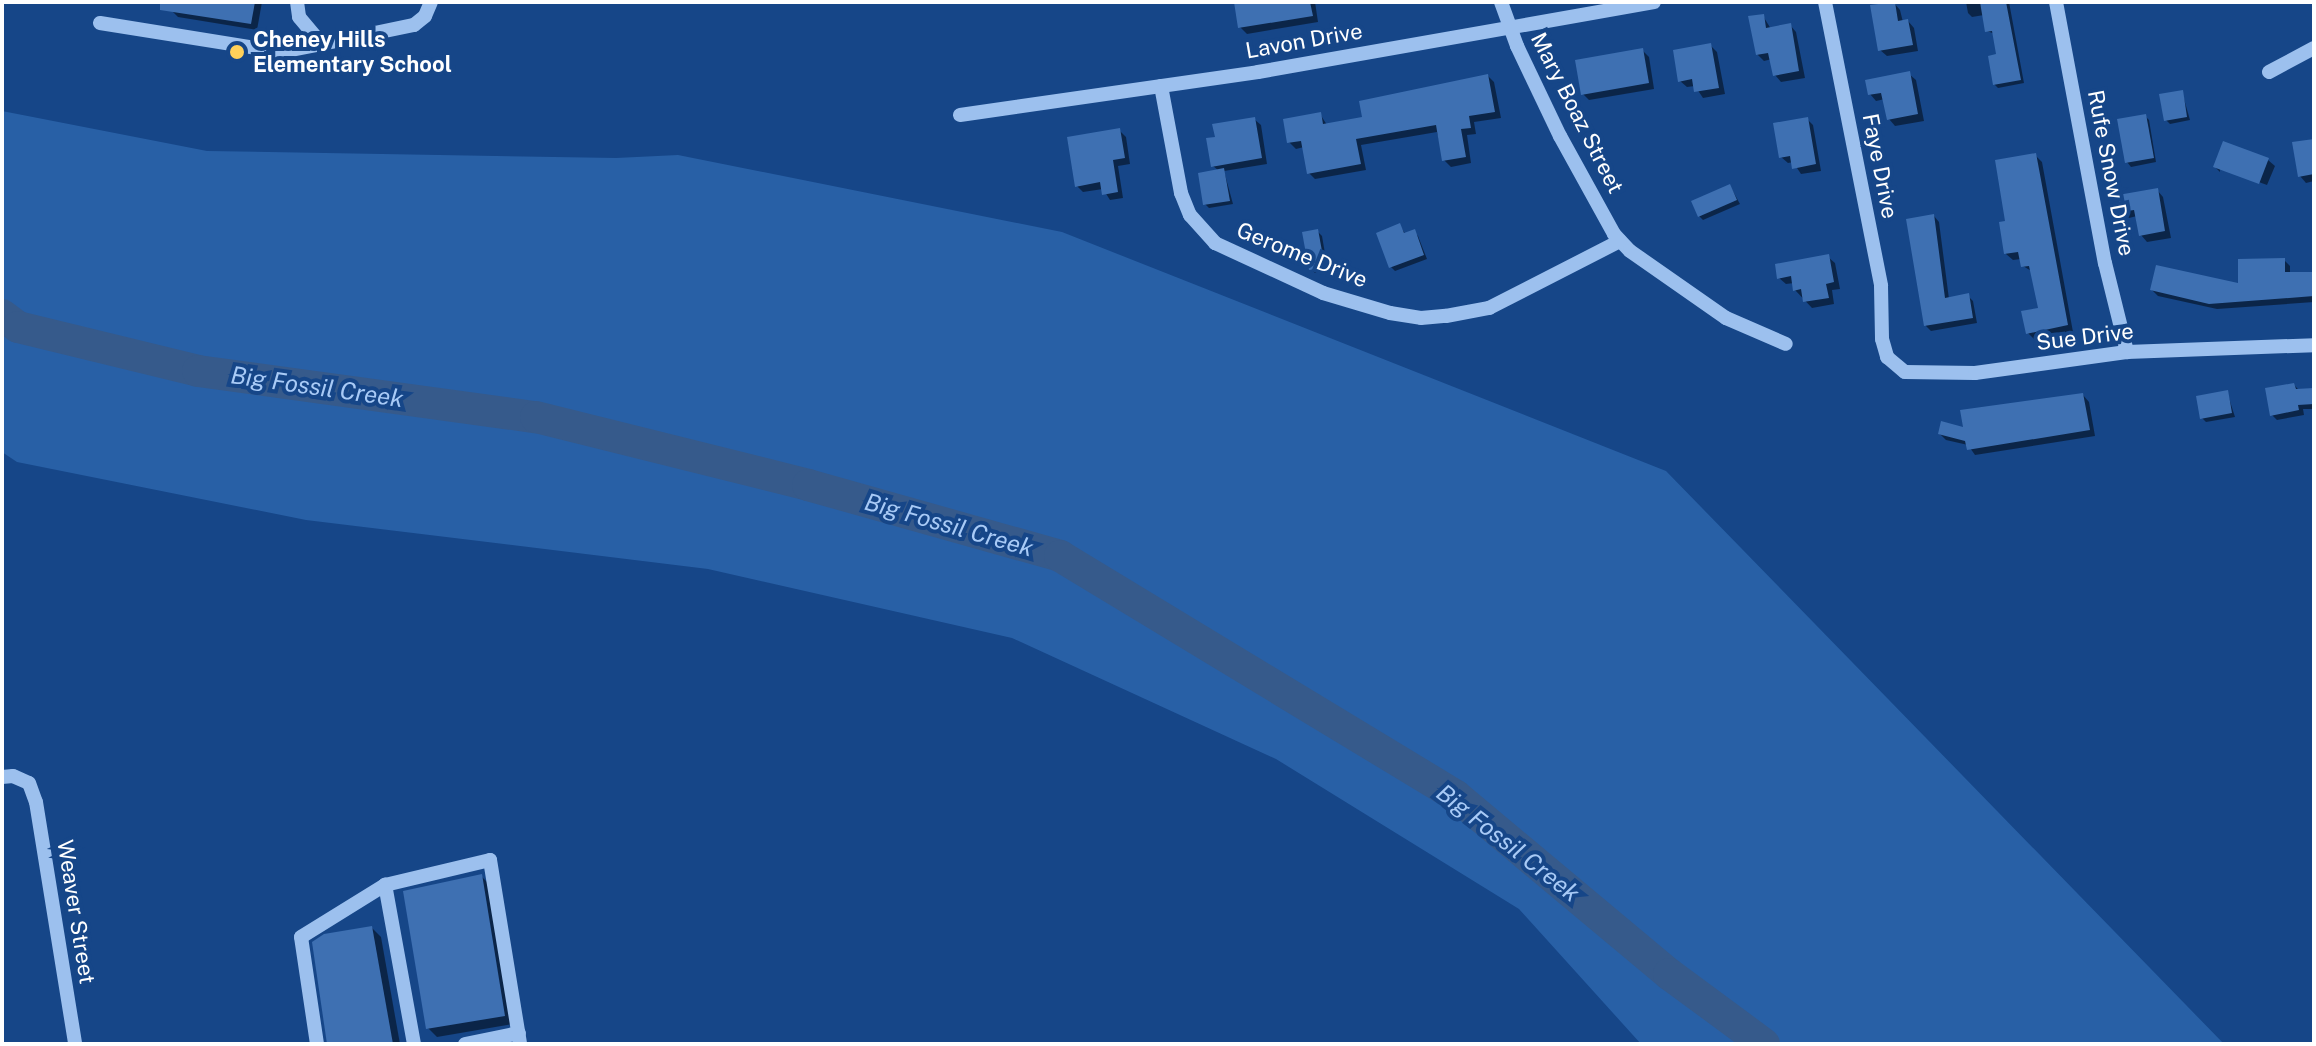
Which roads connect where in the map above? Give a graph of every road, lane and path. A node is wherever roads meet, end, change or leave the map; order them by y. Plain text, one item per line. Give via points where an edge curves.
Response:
1 (297, 2) edge
2 (431, 2) edge
3 (1501, 2) edge
4 (1654, 2) edge
5 (1825, 2) edge
6 (2056, 2) edge
7 (100, 23) dead end
8 (1510, 27) junction
9 (322, 44) junction
10 (2314, 48) edge
11 (2269, 72) dead end
12 (1161, 86) junction
13 (960, 115) dead end
14 (1620, 241) junction
15 (1882, 339) joint
16 (1786, 344) dead end
17 (2314, 345) edge
18 (2127, 352) junction
19 (2, 777) edge
20 (385, 885) junction
21 (520, 1038) edge
22 (75, 1044) edge
23 (317, 1044) edge
24 (414, 1044) edge
25 (465, 1044) edge

1 - 9 street via 299,17
2 - 9 street via 414,25
3 - 8 street, Mary Boaz Street
4 - 8 street, Lavon Drive
5 - 15 street, Faye Drive via 1881,286
6 - 18 street, Rufe Snow Drive
7 - 9 street via 281,52
8 - 12 street, Lavon Drive
8 - 14 street, Mary Boaz Street via 1560,136
10 - 11 street
12 - 13 street, Lavon Drive
12 - 14 street, Gerome Drive via 1190,215 1215,243 1323,293 1390,313 1446,316 1489,308
14 - 16 street via 1726,318
15 - 18 street, Sue Drive via 1887,357 1905,372 1975,373
17 - 18 street, Sue Drive
19 - 22 street, Weaver Street via 13,776 31,788
20 - 21 street via 490,860
20 - 23 street via 301,937
20 - 24 street
21 - 25 street

